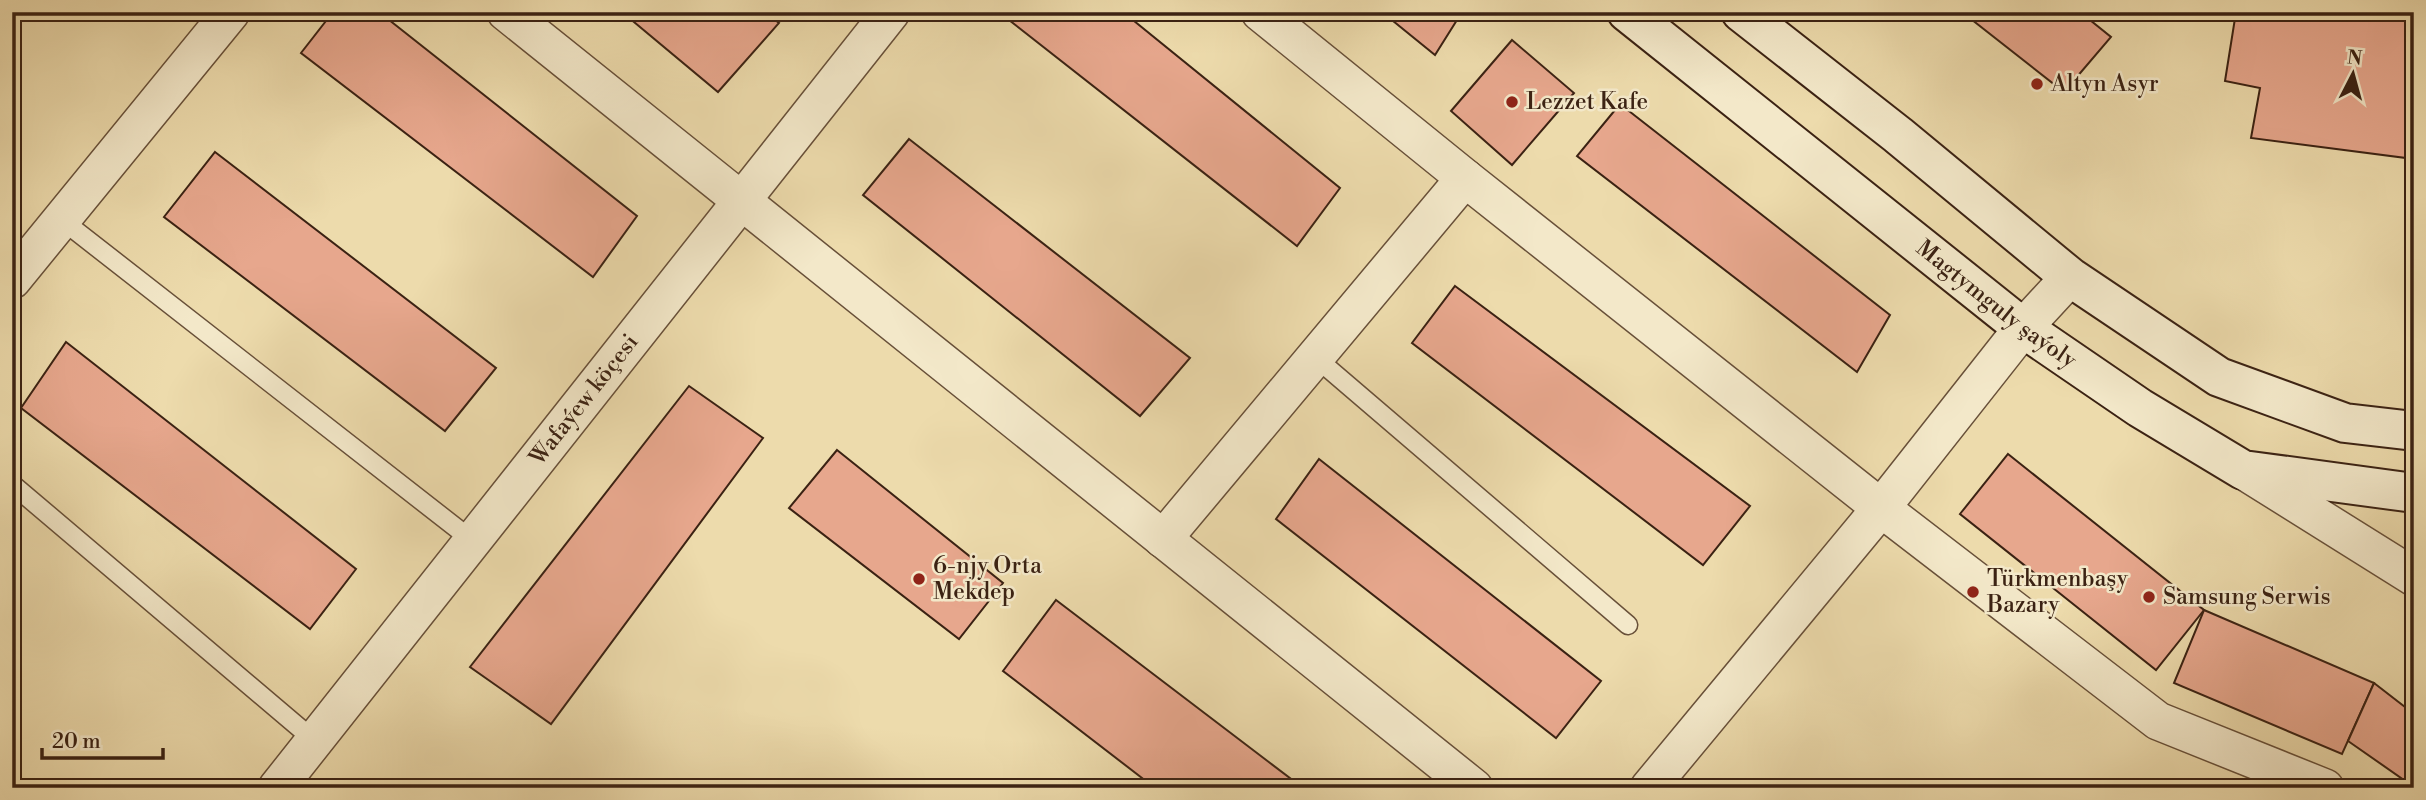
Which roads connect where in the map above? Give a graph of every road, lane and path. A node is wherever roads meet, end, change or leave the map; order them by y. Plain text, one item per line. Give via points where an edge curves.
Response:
1 (231, 12) edge
2 (506, 12) edge
3 (891, 12) edge
4 (1260, 12) edge
5 (1627, 12) edge
6 (1741, 12) edge
7 (1465, 178) junction
8 (742, 200) junction
9 (62, 220) junction
10 (2070, 276) junction
11 (12, 280) edge
12 (2023, 328) junction
13 (1315, 357) junction
14 (2414, 431) edge
15 (2243, 470) junction
16 (12, 484) edge
17 (2414, 493) edge
18 (1881, 508) junction
19 (1163, 539) junction
20 (473, 541) junction
21 (2414, 577) edge
22 (1628, 625) dead end
23 (315, 741) junction
24 (277, 788) edge
25 (1474, 788) edge
26 (1649, 788) edge
27 (2325, 788) edge

1 - 9 street
2 - 8 street
3 - 8 street, Wafaýew köçesi
4 - 7 street
5 - 12 street, Magtymguly şaýoly
6 - 10 street
7 - 13 street
7 - 18 street
8 - 19 street
8 - 20 street, Wafaýew köçesi
9 - 11 street
9 - 20 lane
10 - 12 street
10 - 14 street via 2220,377 2345,423
12 - 15 street, Magtymguly şaýoly via 2140,408
12 - 18 street
13 - 19 street
13 - 22 lane
15 - 17 street, Magtymguly şaýoly
15 - 21 street
16 - 23 lane
18 - 26 street
18 - 27 street via 2158,721
19 - 25 street
20 - 23 street, Wafaýew köçesi
23 - 24 street, Wafaýew köçesi

